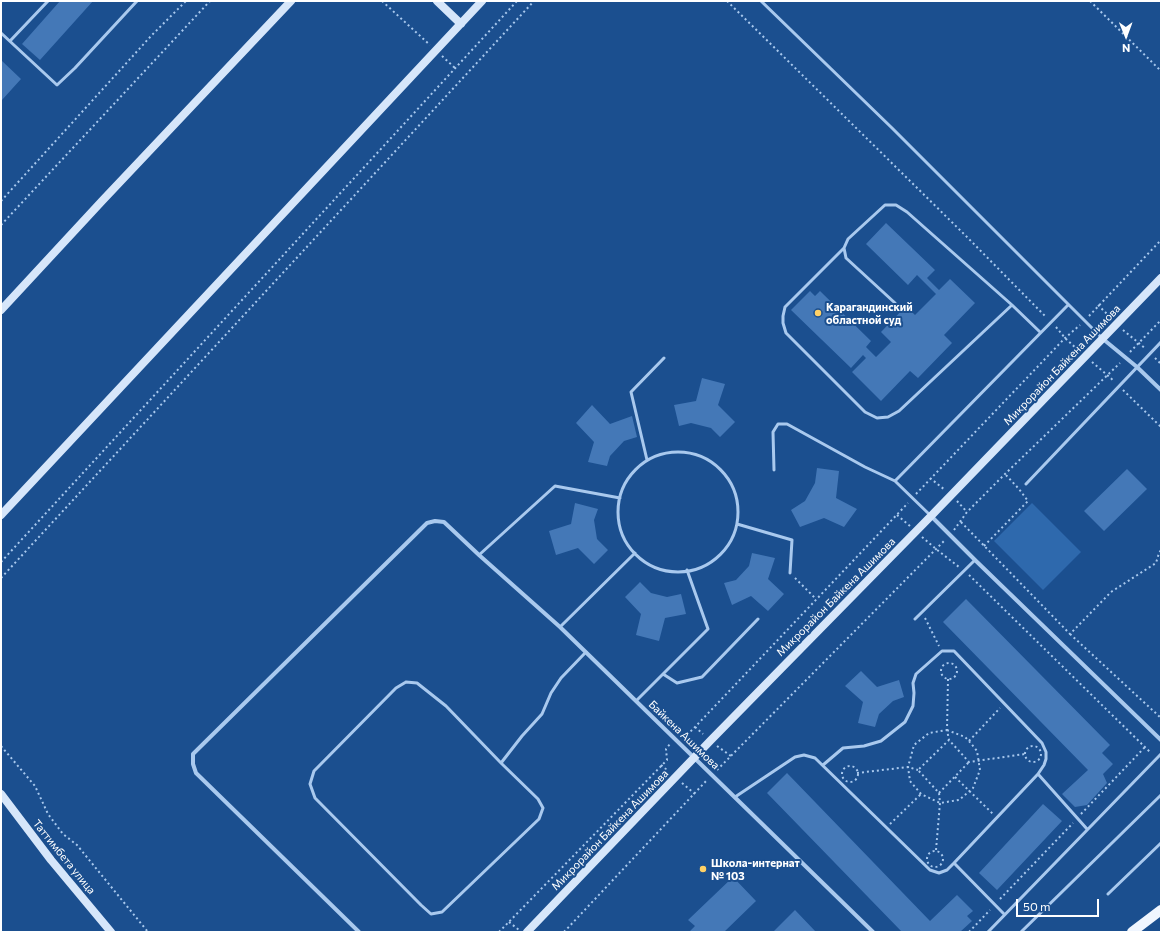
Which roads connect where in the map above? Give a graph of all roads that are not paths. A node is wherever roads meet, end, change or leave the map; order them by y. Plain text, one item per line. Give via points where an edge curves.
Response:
1 (48, 1) edge
2 (137, 1) edge
3 (291, 1) edge
4 (437, 1) edge
5 (482, 1) edge
6 (761, 1) edge
7 (461, 24) junction
8 (1, 32) edge
9 (10, 41) junction
10 (844, 248) junction
11 (1161, 278) edge
12 (895, 303) dead end
13 (1012, 305) junction
14 (1068, 305) junction
15 (1, 310) edge
16 (1040, 332) junction
17 (1103, 339) junction
18 (1161, 342) edge
19 (664, 358) dead end
20 (1137, 367) junction
21 (1161, 390) edge
22 (647, 460) junction
23 (774, 470) dead end
24 (895, 482) junction
25 (1026, 484) dead end
26 (620, 498) junction
27 (1, 515) edge
28 (932, 516) junction
29 (737, 524) junction
30 (634, 552) junction
31 (479, 555) junction
32 (975, 560) junction
33 (687, 570) junction
34 (790, 573) road end
35 (758, 619) dead end
36 (915, 619) dead end
37 (560, 627) junction
38 (586, 652) junction
39 (663, 674) junction
40 (636, 700) junction
41 (1161, 740) edge
42 (1161, 754) edge
43 (694, 758) junction
44 (501, 763) junction
45 (823, 765) junction
46 (1038, 774) junction
47 (1, 794) edge
48 (1161, 795) edge
49 (735, 797) junction
50 (1088, 829) junction
51 (1161, 843) edge
52 (954, 863) junction
53 (1108, 894) dead end
54 (1161, 910) edge
55 (1004, 914) junction
56 (111, 932) edge
57 (359, 932) edge
58 (527, 932) edge
59 (873, 932) edge
60 (988, 932) edge
61 (1021, 932) edge
62 (1132, 932) edge

1 - 9 lane
2 - 9 lane via 57,85
3 - 15 main road
4 - 7 main road
5 - 7 main road
6 - 14 lane
7 - 27 main road
8 - 9 lane
10 - 12 lane via 846,258
10 - 13 lane via 848,239 885,204 896,205
10 - 13 lane via 785,307 783,323 786,334 865,412 877,418 888,417 899,411
11 - 17 main road, Микрорайон Байкена Ашимова
13 - 16 lane
14 - 16 lane
14 - 17 lane
16 - 24 lane
17 - 20 street
17 - 28 main road, Микрорайон Байкена Ашимова
18 - 20 lane
19 - 22 lane via 630,392
20 - 21 street
20 - 25 lane
22 - 26 lane via 632,472
22 - 29 lane via 666,453 686,452 704,458 720,470 732,486 737,505
23 - 24 lane via 773,432 778,424 787,424
24 - 28 lane
26 - 30 lane via 620,528 628,546
26 - 31 lane via 555,486
28 - 32 street
28 - 43 main road, Микрорайон Байкена Ашимова
29 - 33 lane via 729,543 716,558 699,568
29 - 34 lane via 792,540
30 - 33 lane via 642,560 660,569 680,572
30 - 37 lane
31 - 37 street, Байкена Ашимова
31 - 57 street, Байкена Ашимова via 444,522 427,524 193,754 196,773
32 - 36 lane
32 - 41 street
33 - 39 lane via 708,629
35 - 39 lane via 702,677 677,683
37 - 38 street, Байкена Ашимова
38 - 40 street, Байкена Ашимова
38 - 44 lane via 561,678 542,714
39 - 40 lane
40 - 43 street, Байкена Ашимова
42 - 50 lane
43 - 49 street, Байкена Ашимова
43 - 58 main road, Микрорайон Байкена Ашимова
44 - 44 lane via 446,706 417,683 406,682 396,688 314,771 310,784 316,798 431,914 442,912 539,819 543,808 538,799
45 - 46 lane via 843,748 881,741 905,722 913,706 913,683 916,674 942,651 954,651 1042,743 1046,752 1044,766
45 - 49 lane via 815,758 804,755 795,757
45 - 52 lane via 930,870 939,873 948,870
46 - 50 lane
46 - 52 lane
47 - 56 main road, Таттимбета улица via 51,860
48 - 61 lane
49 - 59 street, Байкена Ашимова
50 - 55 lane
51 - 53 lane
52 - 55 lane
54 - 62 main road
55 - 60 lane

